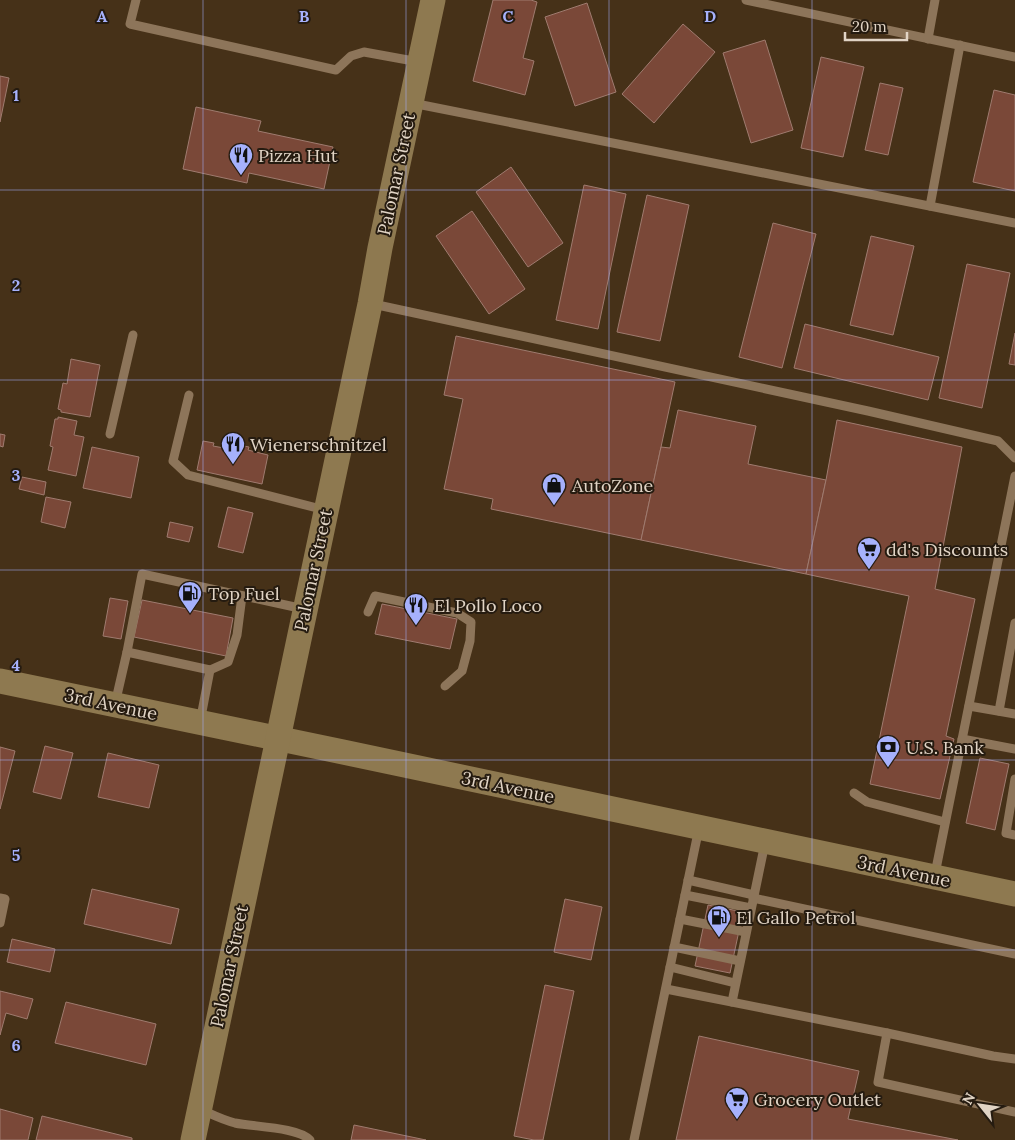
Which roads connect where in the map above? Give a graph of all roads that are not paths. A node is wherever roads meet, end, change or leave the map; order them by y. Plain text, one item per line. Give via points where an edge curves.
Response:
1 (136, 0) edge
2 (433, 0) edge
3 (746, 0) edge
4 (935, 0) edge
5 (928, 39) junction
6 (960, 45) junction
7 (1015, 57) edge
8 (420, 62) junction
9 (411, 103) junction
10 (930, 206) junction
11 (1015, 222) edge
12 (370, 304) junction
13 (133, 335) dead end
14 (189, 395) dead end
15 (110, 434) dead end
16 (1015, 458) edge
17 (1015, 476) edge
18 (326, 510) junction
19 (242, 596) junction
20 (305, 609) junction
21 (368, 612) dead end
22 (1015, 623) edge
23 (126, 652) junction
24 (210, 670) junction
25 (0, 681) edge
26 (445, 686) dead end
27 (115, 705) junction
28 (969, 706) junction
29 (1000, 711) junction
30 (1015, 714) edge
31 (200, 722) junction
32 (278, 738) junction
33 (962, 739) junction
34 (1015, 749) edge
35 (1015, 778) edge
36 (854, 793) dead end
37 (945, 822) junction
38 (699, 827) junction
39 (1015, 835) edge
40 (765, 841) junction
41 (934, 877) junction
42 (688, 880) junction
43 (1015, 894) edge
44 (685, 895) junction
45 (754, 896) junction
46 (0, 898) edge
47 (751, 908) junction
48 (680, 919) junction
49 (0, 923) edge
50 (746, 932) junction
51 (674, 947) junction
52 (1015, 954) edge
53 (740, 961) junction
54 (670, 967) junction
55 (736, 982) junction
56 (666, 989) junction
57 (732, 1002) junction
58 (887, 1032) junction
59 (1015, 1059) edge
60 (200, 1109) junction
61 (1015, 1112) edge
62 (193, 1140) edge
63 (310, 1140) edge
64 (634, 1140) edge

1 - 8 lane via 130,24 336,70 350,56 364,52
2 - 8 main road, Palomar Street
3 - 5 lane
4 - 5 lane
5 - 6 lane
6 - 7 lane
6 - 10 lane
8 - 9 main road, Palomar Street
9 - 10 lane
9 - 12 main road, Palomar Street
10 - 11 lane
12 - 16 lane via 998,441
12 - 18 main road, Palomar Street
13 - 15 lane
14 - 18 lane via 173,461 188,475
17 - 28 lane
18 - 20 main road, Palomar Street
19 - 20 lane
19 - 23 lane via 142,574
19 - 24 lane via 237,635 228,662
20 - 32 main road, Palomar Street
21 - 26 lane via 375,596 457,612 471,622 462,671
22 - 29 lane
23 - 24 lane
23 - 27 lane
24 - 31 lane
25 - 27 main road, 3rd Avenue
27 - 31 main road, 3rd Avenue
28 - 29 lane
28 - 33 lane
29 - 30 lane
31 - 32 main road, 3rd Avenue
32 - 38 main road, 3rd Avenue
32 - 60 main road, Palomar Street
33 - 34 lane
33 - 37 lane
35 - 39 lane via 1006,833
36 - 37 lane via 867,802
37 - 41 lane
38 - 40 main road, 3rd Avenue
38 - 42 lane
40 - 41 main road, 3rd Avenue
40 - 45 lane
41 - 43 main road, 3rd Avenue
42 - 44 lane
42 - 45 lane
44 - 47 lane
44 - 48 lane
45 - 47 lane
45 - 52 lane
46 - 49 lane via 5,899
47 - 50 lane
48 - 50 lane
48 - 51 lane
50 - 53 lane
51 - 53 lane
51 - 54 lane
53 - 55 lane
54 - 55 lane
54 - 56 lane
55 - 57 lane
56 - 57 lane
56 - 64 lane
57 - 58 lane
58 - 59 lane
58 - 61 lane via 878,1082
60 - 62 main road, Palomar Street
60 - 63 lane via 234,1123 298,1132

